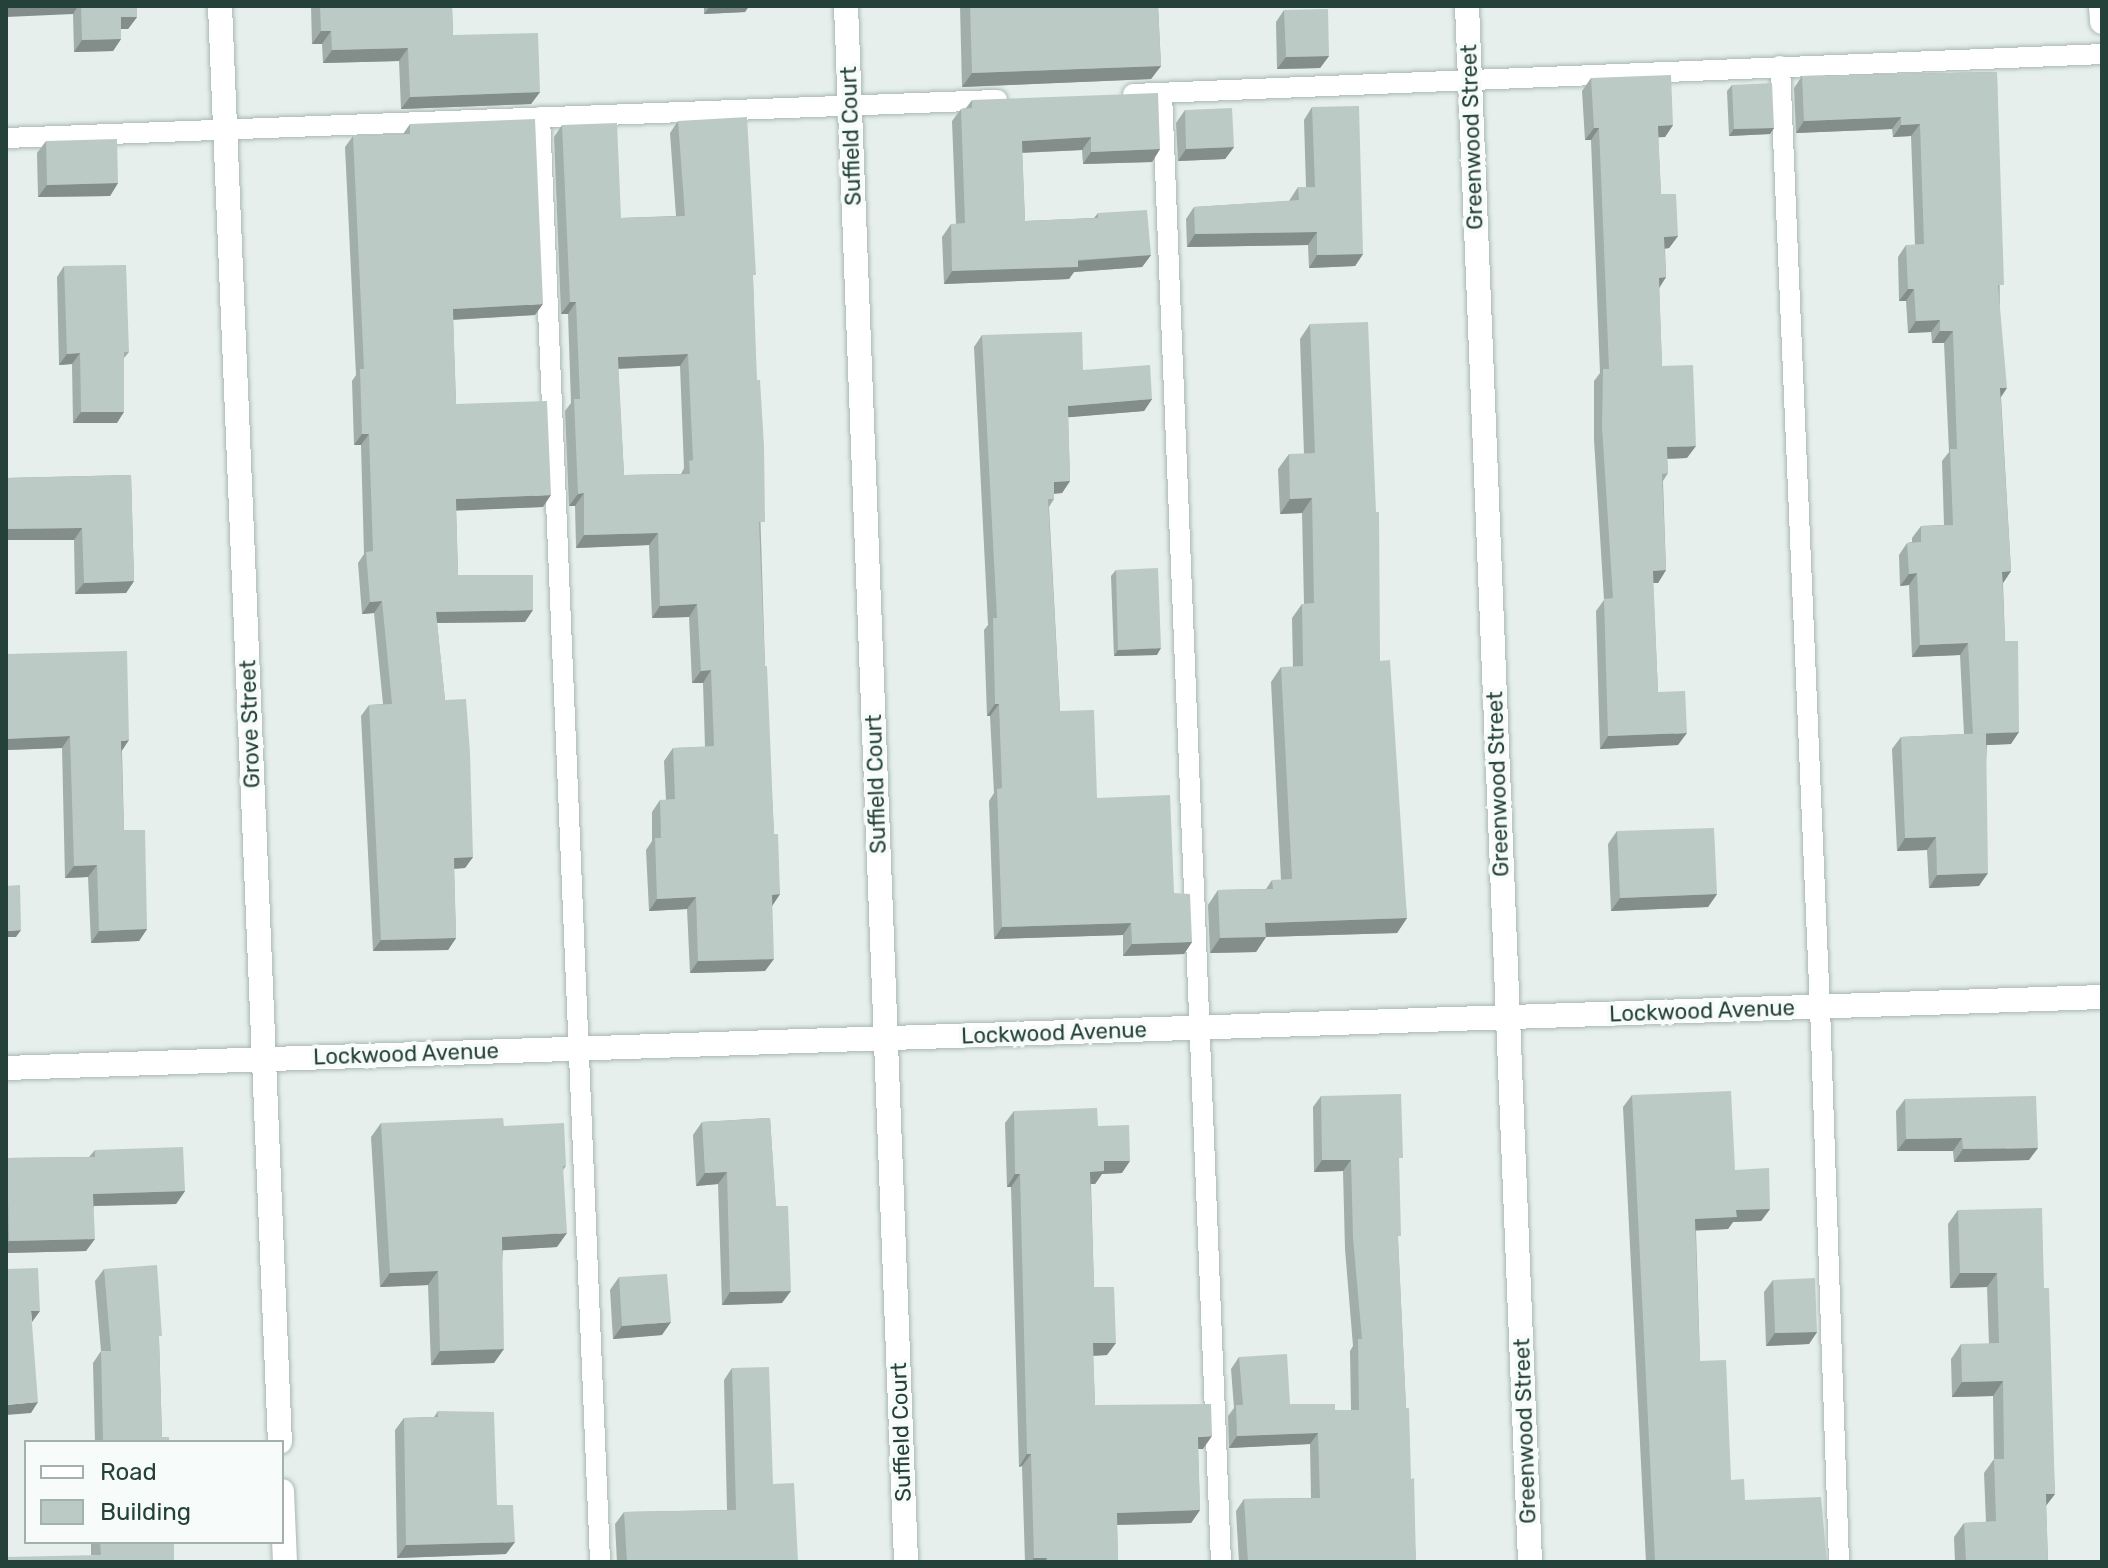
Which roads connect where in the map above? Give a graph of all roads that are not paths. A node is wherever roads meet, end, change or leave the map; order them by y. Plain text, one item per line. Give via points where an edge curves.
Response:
1 (220, 6) edge
2 (846, 6) edge
3 (1467, 6) edge
4 (2101, 6) edge
5 (2102, 22) edge
6 (2102, 54) edge
7 (1780, 66) junction
8 (1470, 79) junction
9 (1162, 93) junction
10 (1115, 95) edge
11 (1021, 99) edge
12 (850, 107) junction
13 (540, 117) junction
14 (225, 127) junction
15 (6, 138) edge
16 (2102, 997) edge
17 (1820, 1007) junction
18 (1508, 1017) junction
19 (1200, 1028) junction
20 (885, 1038) junction
21 (579, 1049) junction
22 (264, 1059) junction
23 (6, 1068) edge
24 (280, 1440) edge
25 (284, 1538) edge
26 (285, 1562) edge
27 (600, 1562) edge
28 (906, 1562) edge
29 (1221, 1562) edge
30 (1530, 1562) edge
31 (1839, 1562) edge

1 - 14 street, Grove Street
2 - 12 street, Suffield Court
3 - 8 street, Greenwood Street
4 - 5 street
6 - 7 lane
7 - 8 lane
7 - 17 lane
8 - 9 lane
8 - 18 street, Greenwood Street
9 - 10 lane
9 - 19 lane
11 - 12 lane
12 - 13 lane
12 - 20 street, Suffield Court
13 - 14 lane
13 - 21 lane
14 - 15 lane
14 - 22 street, Grove Street
16 - 17 street, Lockwood Avenue
17 - 18 street, Lockwood Avenue
17 - 31 lane
18 - 19 street, Lockwood Avenue
18 - 30 street, Greenwood Street
19 - 20 street, Lockwood Avenue
19 - 29 lane
20 - 21 street, Lockwood Avenue
20 - 28 street, Suffield Court
21 - 22 street, Lockwood Avenue
21 - 27 lane
22 - 23 street, Lockwood Avenue
22 - 24 street, Grove Street
25 - 26 street

